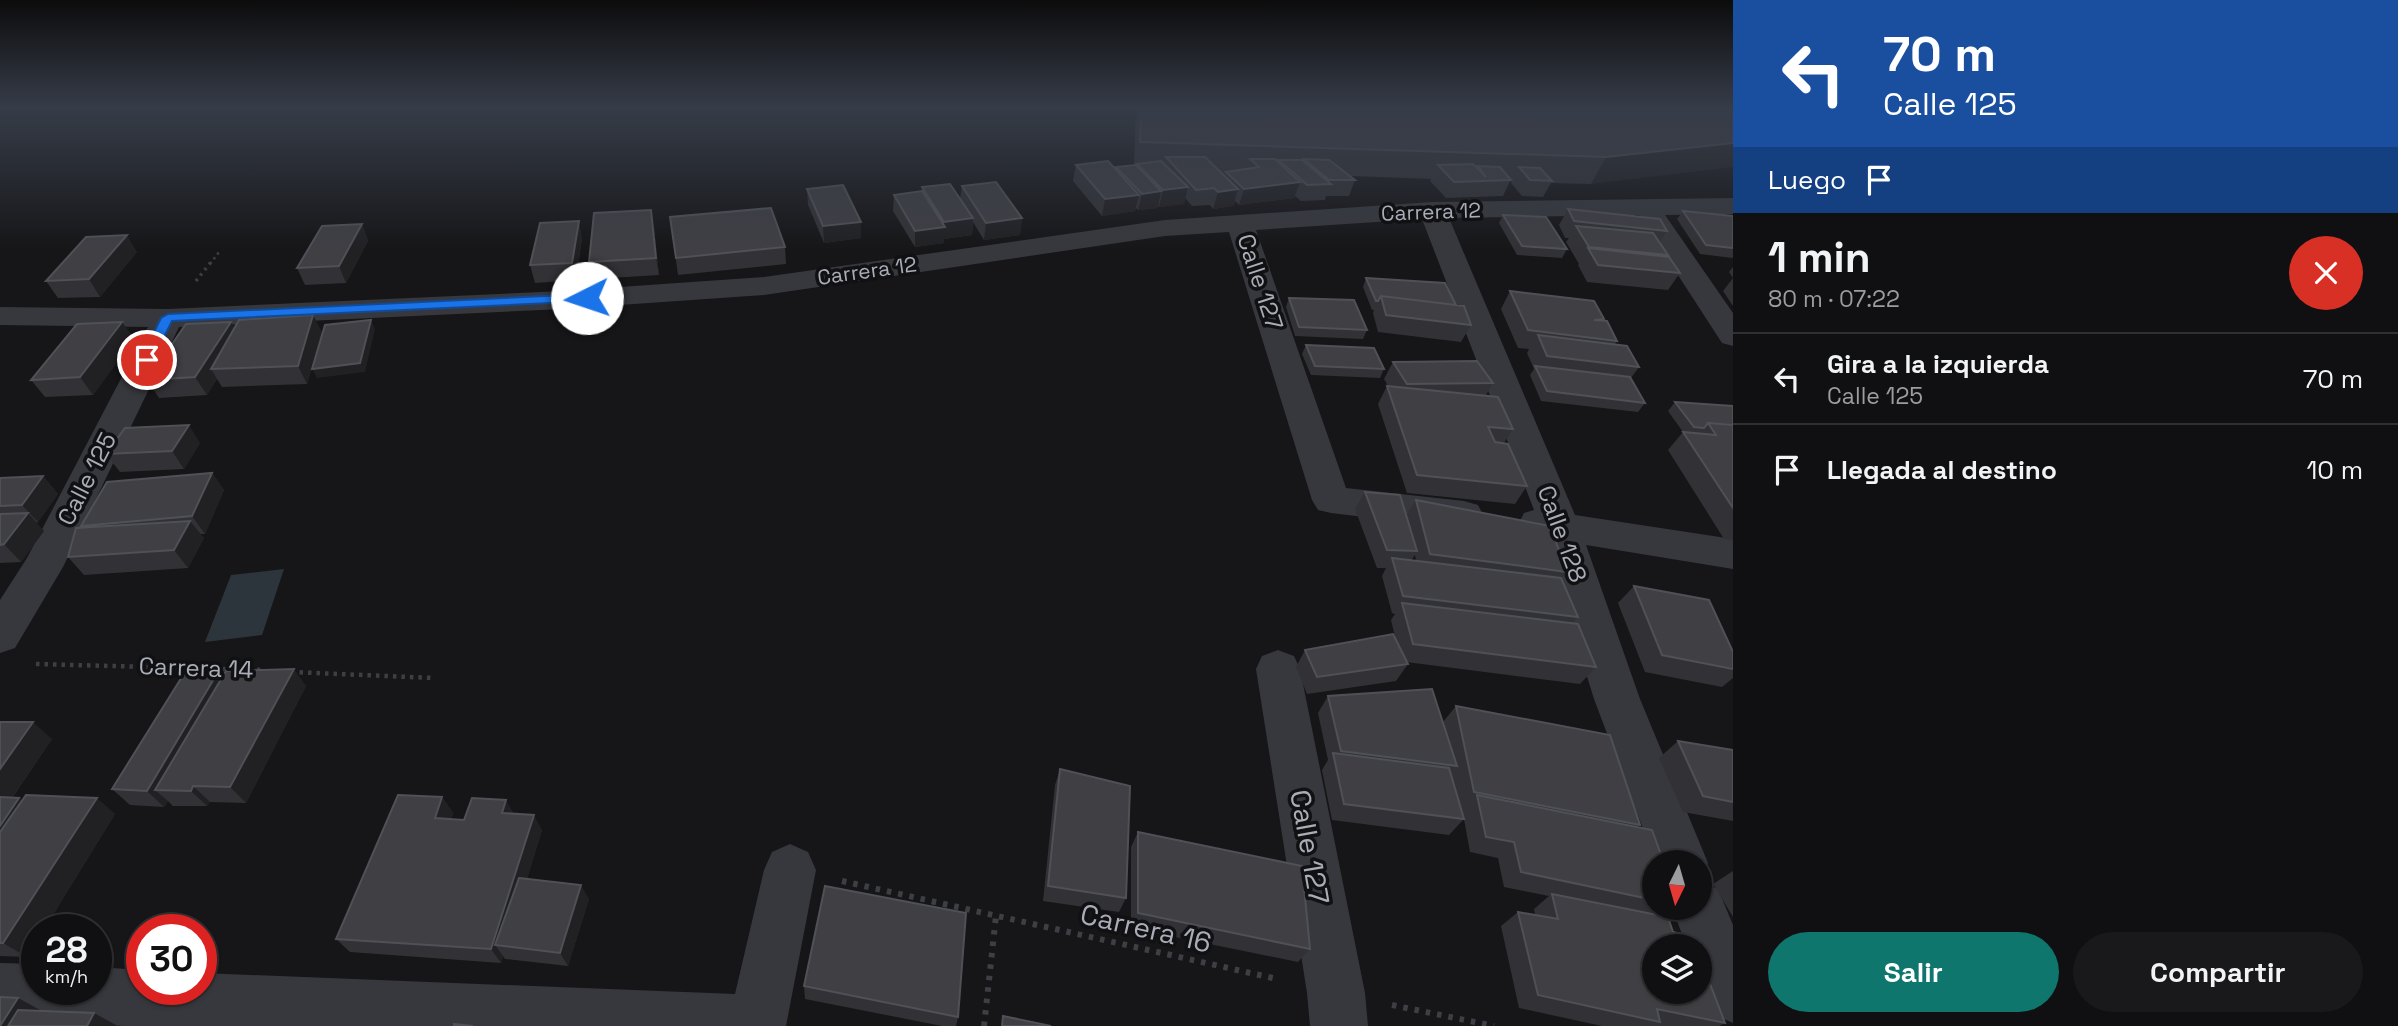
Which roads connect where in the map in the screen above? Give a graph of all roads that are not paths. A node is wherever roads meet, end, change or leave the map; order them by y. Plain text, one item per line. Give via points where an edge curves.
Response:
1 (1733, 205) edge
2 (1648, 209) junction
3 (1433, 210) junction
4 (1240, 223) junction
5 (0, 316) edge
6 (168, 318) junction
7 (1732, 332) edge
8 (1560, 526) junction
9 (1733, 554) edge
10 (0, 636) edge
11 (1278, 669) dead end
12 (1677, 850) edge
13 (790, 870) road end
14 (1704, 920) edge
15 (0, 991) edge
16 (1733, 994) edge
17 (1337, 1009) edge
18 (757, 1025) edge

1 - 2 street, Carrera 12
2 - 3 street, Carrera 12
2 - 7 street
3 - 4 street, Carrera 12
3 - 8 street, Calle 128
4 - 6 street, Carrera 12 via 1165,228 764,286
4 - 8 street, Calle 127 via 1331,500
5 - 6 street, Carrera 12
6 - 10 street, Calle 125 via 43,567
8 - 9 street
8 - 12 street, Calle 128 via 1617,699
11 - 17 street, Calle 127
13 - 18 street
14 - 16 street
15 - 18 street

